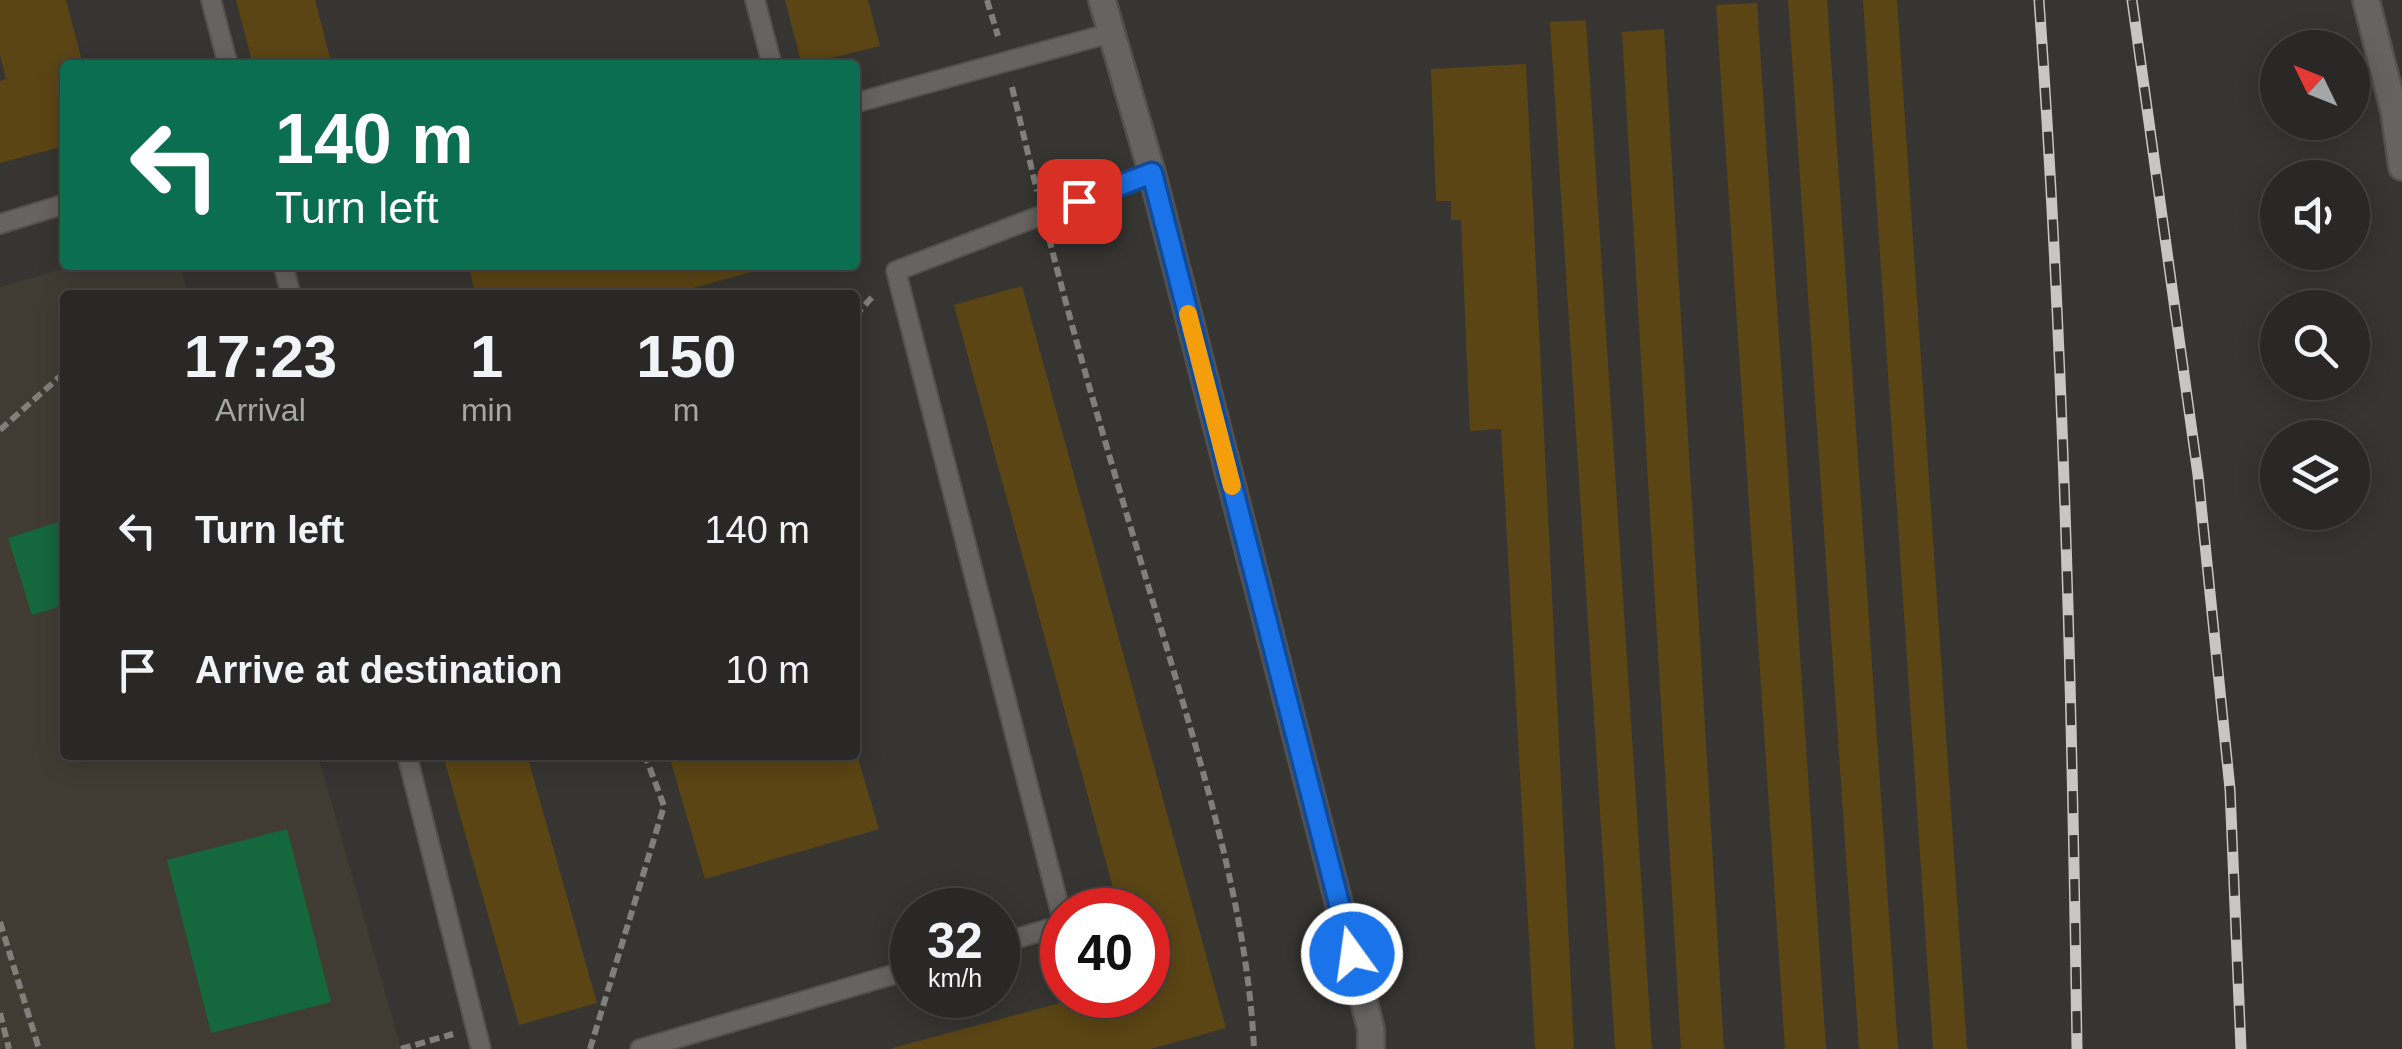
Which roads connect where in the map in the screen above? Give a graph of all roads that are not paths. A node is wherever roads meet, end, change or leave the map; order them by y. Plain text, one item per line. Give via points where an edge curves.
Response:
1 (211, 0) edge
2 (756, 0) edge
3 (1102, 0) edge
4 (2366, 0) edge
5 (1111, 33) junction
6 (227, 60) edge
7 (771, 60) edge
8 (860, 102) edge
9 (2402, 167) edge
10 (1152, 173) junction
11 (60, 206) edge
12 (0, 224) edge
13 (408, 760) edge
14 (1053, 888) edge
15 (890, 975) edge
16 (482, 1049) edge
17 (640, 1049) edge
18 (1371, 1049) edge

1 - 6 lane
2 - 7 lane
3 - 5 street
4 - 9 street
5 - 8 lane
5 - 10 street
10 - 14 lane via 896,272
10 - 18 street
11 - 12 lane
13 - 16 lane
15 - 17 lane

